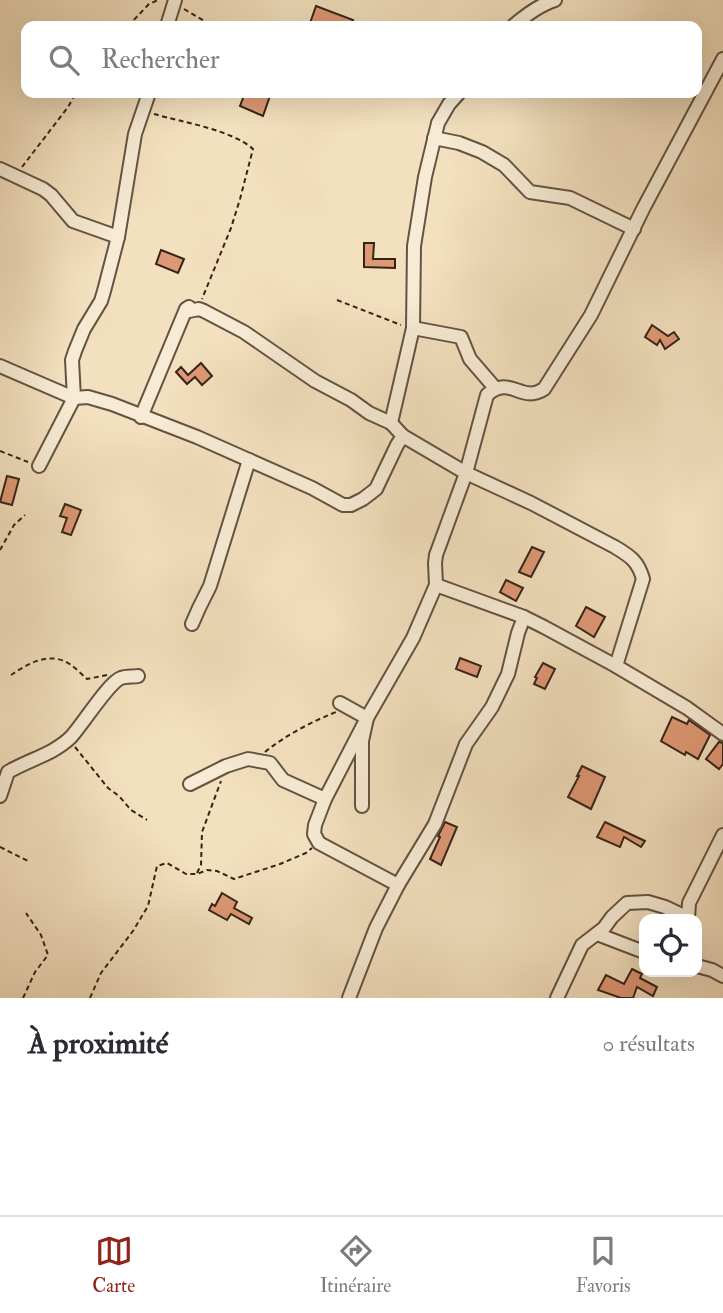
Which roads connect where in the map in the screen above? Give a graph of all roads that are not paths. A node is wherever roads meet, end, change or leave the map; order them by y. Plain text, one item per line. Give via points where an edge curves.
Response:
1 (555, 0) edge
2 (179, 4) edge
3 (170, 21) edge
4 (520, 21) edge
5 (723, 59) edge
6 (147, 98) edge
7 (454, 98) edge
8 (434, 138) junction
9 (0, 169) edge
10 (634, 229) junction
11 (118, 237) junction
12 (413, 328) junction
13 (0, 366) edge
14 (495, 388) junction
15 (74, 398) junction
16 (141, 417) junction
17 (391, 424) junction
18 (403, 436) junction
19 (249, 460) junction
20 (39, 466) road end
21 (466, 473) junction
22 (436, 585) junction
23 (524, 617) junction
24 (192, 625) dead end
25 (616, 666) junction
26 (138, 676) dead end
27 (345, 706) road end
28 (367, 718) junction
29 (723, 734) edge
30 (190, 784) dead end
31 (0, 796) edge
32 (325, 799) junction
33 (362, 806) dead end
34 (723, 835) edge
35 (398, 885) junction
36 (678, 914) edge
37 (688, 914) edge
38 (597, 934) junction
39 (639, 951) edge
40 (702, 967) edge
41 (723, 976) edge
42 (349, 998) edge
43 (557, 998) edge

1 - 4 street
2 - 3 street
5 - 10 street
6 - 11 street via 133,142
7 - 8 street
8 - 10 street via 482,152 514,173 530,192 570,198
8 - 12 street via 414,246
9 - 11 street via 51,195 73,221
10 - 14 street via 591,315 544,389 534,394
11 - 15 street via 101,302 75,351
12 - 14 street via 461,337 470,359
12 - 17 street
13 - 15 street
14 - 21 street via 487,395
15 - 16 street via 88,397
15 - 20 street
16 - 17 street via 189,307 189,311 199,309 244,332 315,381
16 - 19 street
17 - 18 street
18 - 19 street via 376,489 351,505
18 - 21 street
19 - 24 street via 210,586
21 - 22 street via 436,555
21 - 25 street via 615,547 640,567 643,579
22 - 23 street
22 - 28 street via 413,638
23 - 25 street
23 - 35 street via 508,674 466,744 435,824
25 - 29 street
26 - 31 street via 120,678 68,740 8,772
27 - 28 street
28 - 32 street
28 - 33 street via 362,741
30 - 32 street via 248,758 270,763 283,780
32 - 35 street via 315,825 319,843
34 - 37 street via 689,903
35 - 42 street via 368,945
36 - 38 street via 648,902 627,903
38 - 39 street
38 - 43 street via 582,945
40 - 41 street

